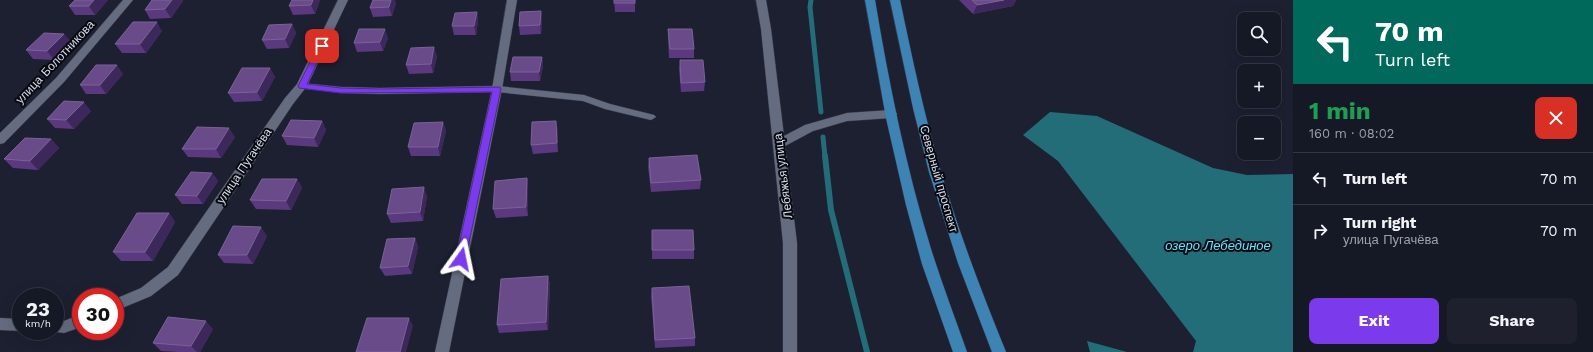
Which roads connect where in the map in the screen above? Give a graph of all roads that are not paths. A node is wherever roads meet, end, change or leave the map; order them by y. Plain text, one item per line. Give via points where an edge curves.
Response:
1 (128, 0) edge
2 (343, 0) edge
3 (512, 0) edge
4 (761, 0) edge
5 (870, 0) edge
6 (895, 0) edge
7 (302, 86) junction
8 (497, 89) junction
9 (891, 114) junction
10 (652, 117) dead end
11 (0, 140) edge
12 (779, 144) junction
13 (124, 301) edge
14 (0, 324) edge
15 (12, 325) edge
16 (442, 352) edge
17 (790, 352) edge
18 (960, 352) edge
19 (999, 352) edge

1 - 11 street, улица Болотникова via 60,80
2 - 7 street, улица Пугачёва
3 - 8 street
4 - 12 street, Лебяжья улица
5 - 9 main road
6 - 19 main road, Северный проспект via 935,170 976,296
7 - 8 lane via 380,91
7 - 13 street, улица Пугачёва via 289,101 173,271 146,292
8 - 10 lane via 584,98 608,107
8 - 16 street
9 - 12 street via 847,116 809,128
9 - 18 main road via 920,236
12 - 17 street, Лебяжья улица via 790,243
14 - 15 street

